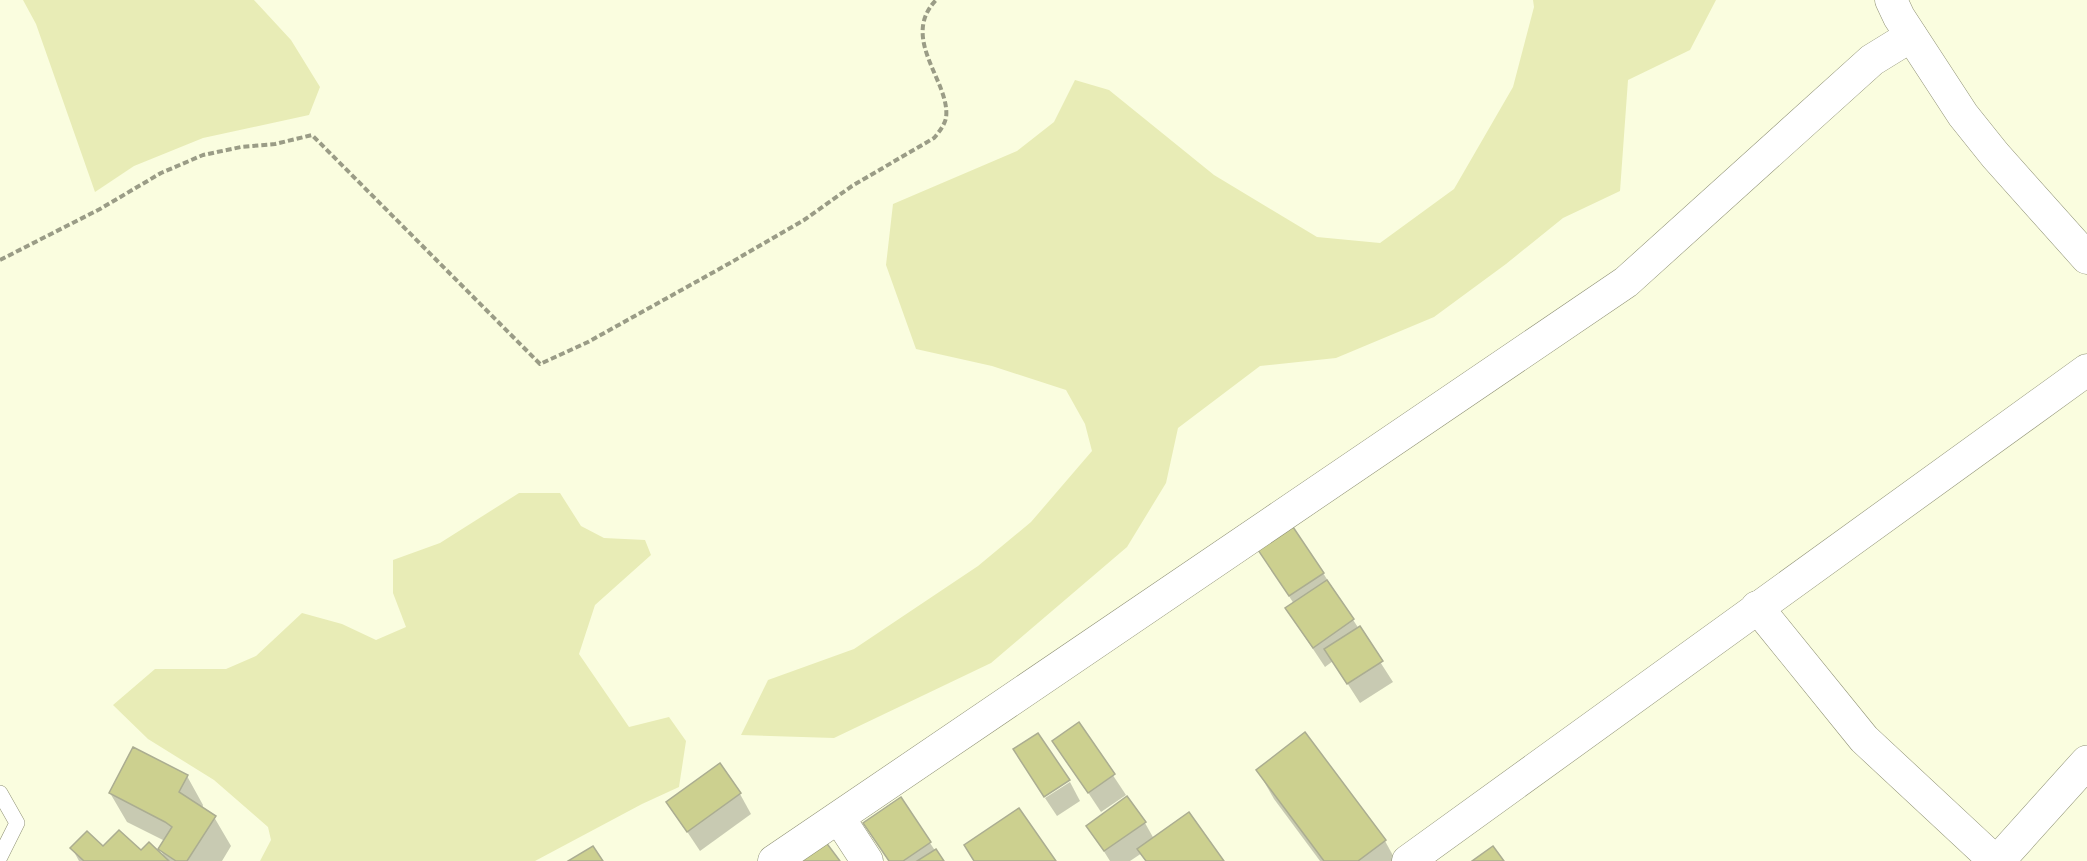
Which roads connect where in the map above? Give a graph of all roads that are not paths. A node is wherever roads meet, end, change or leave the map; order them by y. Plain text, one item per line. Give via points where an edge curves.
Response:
1 (1891, 0) edge
2 (1911, 36) junction
3 (2087, 258) edge
4 (2087, 370) edge
5 (1757, 607) junction
6 (2087, 762) edge
7 (0, 793) edge
8 (839, 818) junction
9 (0, 857) edge
10 (774, 861) edge
11 (867, 861) edge
12 (1408, 861) edge
13 (1997, 861) edge

1 - 2 street
2 - 3 street via 1963,115
2 - 8 street via 1872,60 1626,282
4 - 5 street
5 - 12 street
5 - 13 street via 1864,739
6 - 13 street
7 - 9 lane via 17,824
8 - 10 street
8 - 11 street

